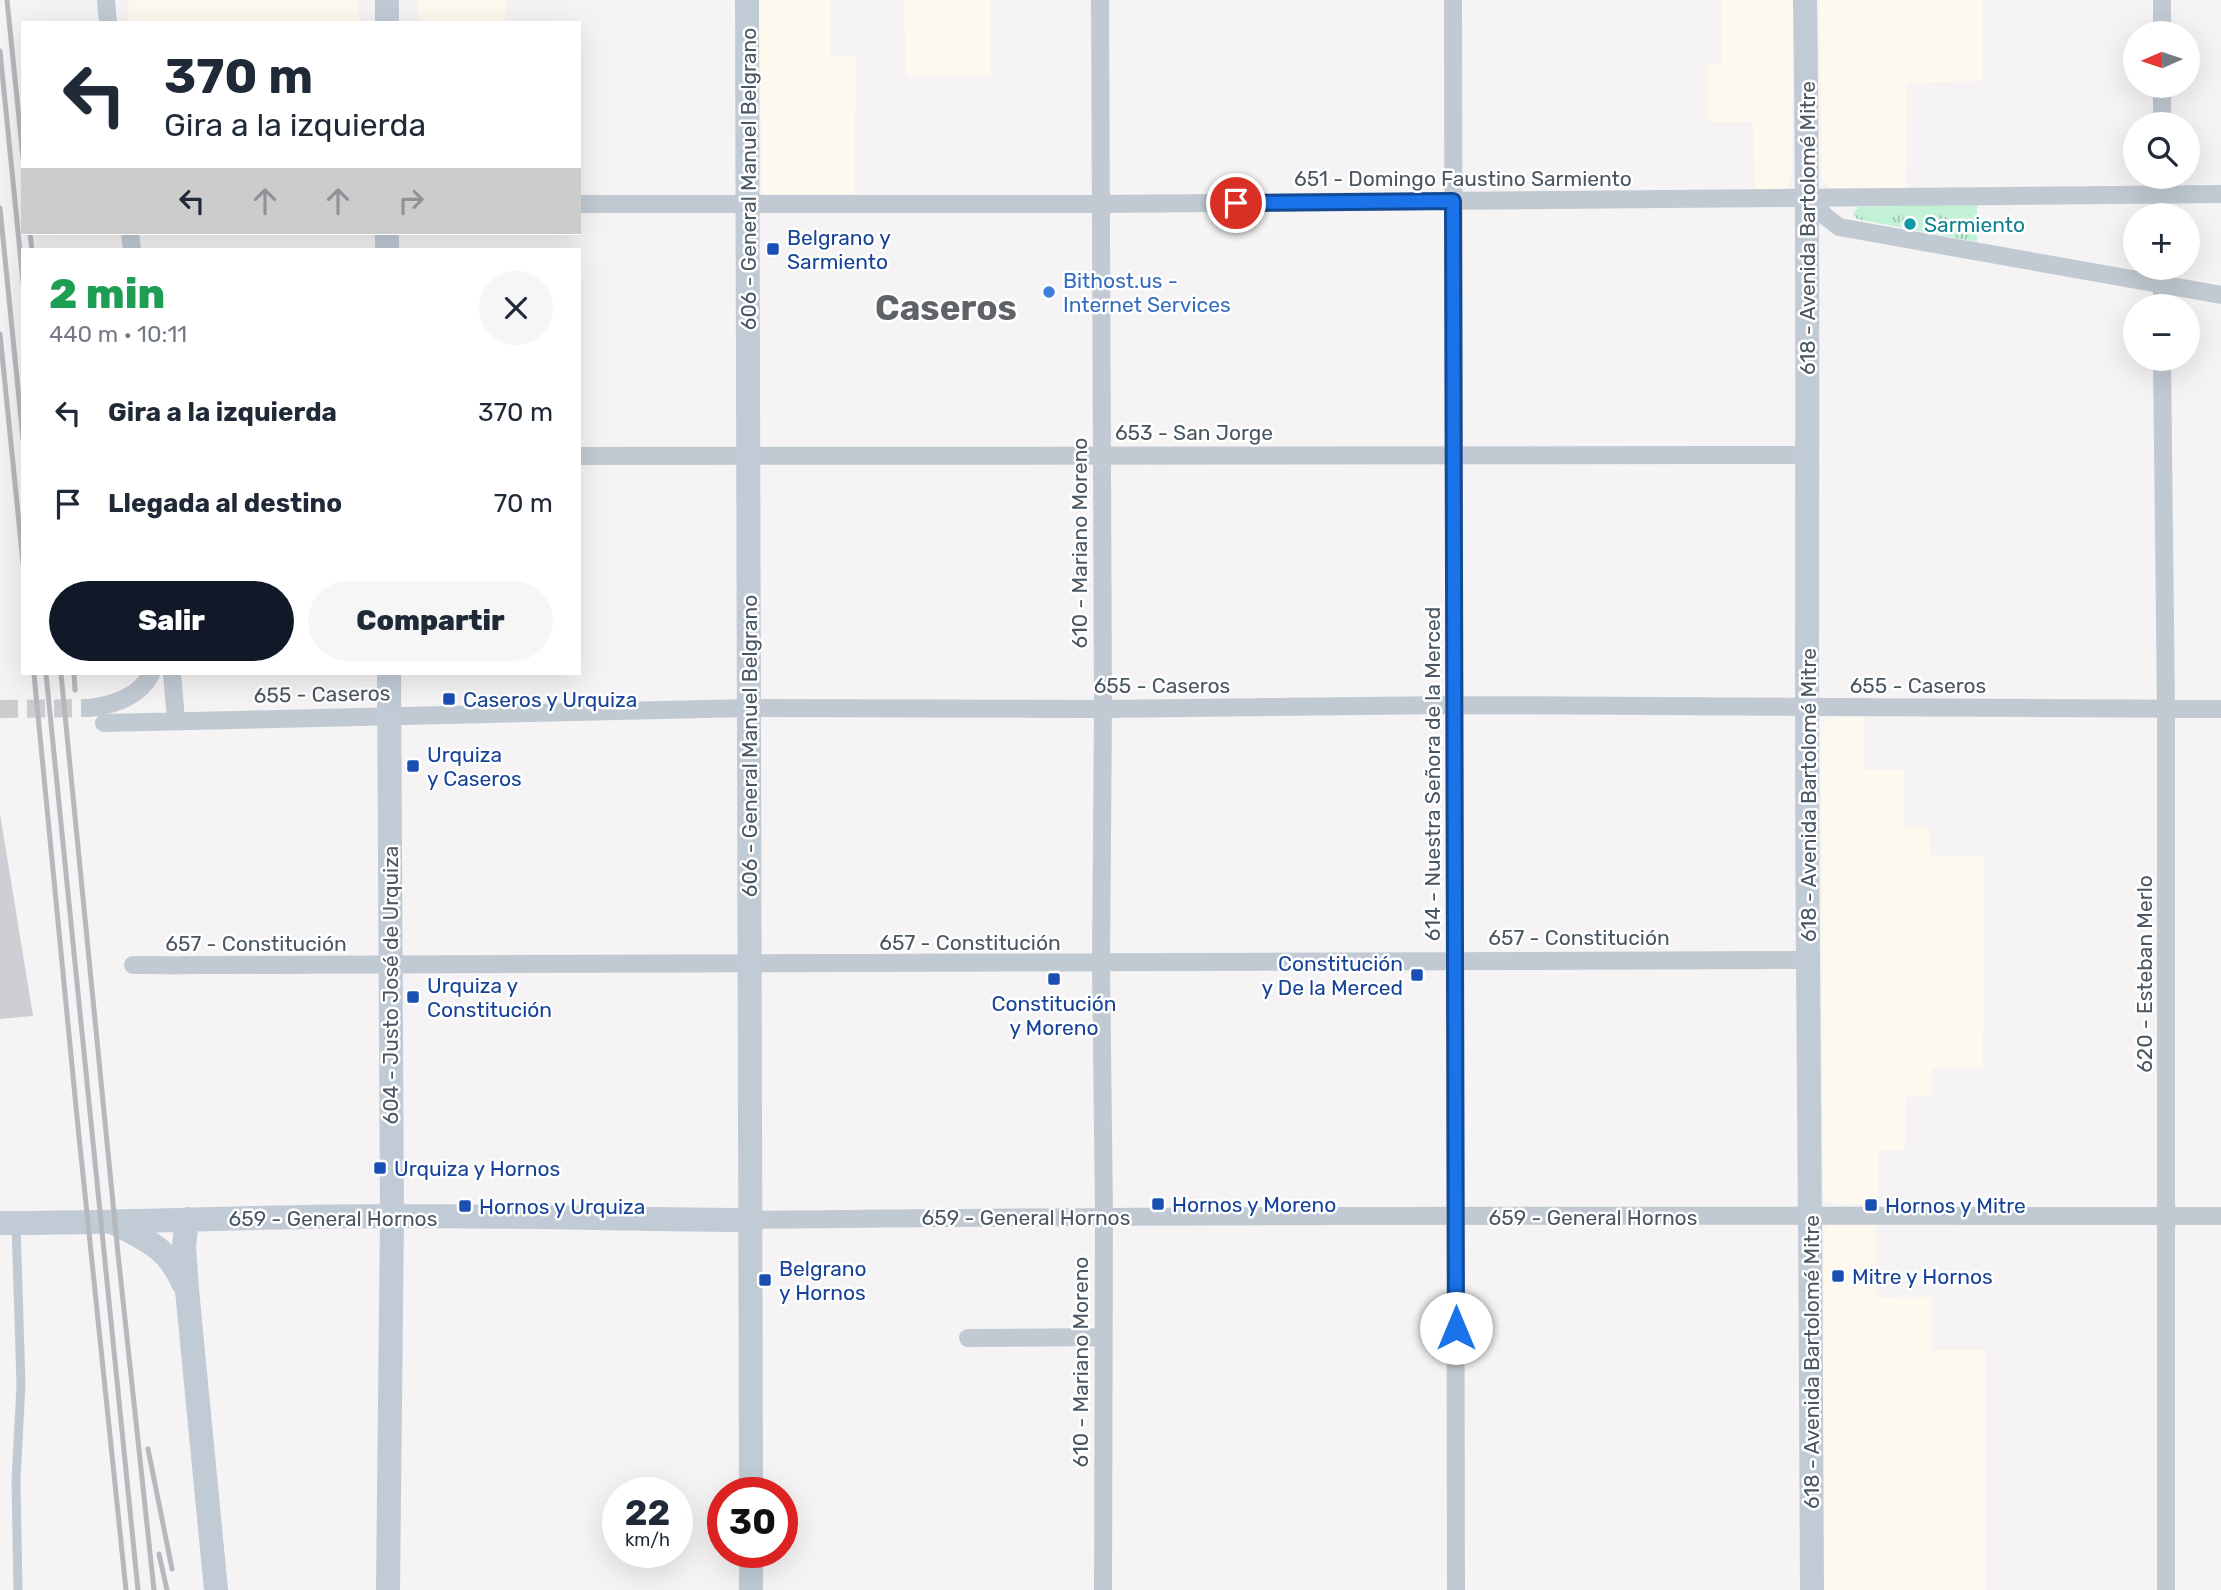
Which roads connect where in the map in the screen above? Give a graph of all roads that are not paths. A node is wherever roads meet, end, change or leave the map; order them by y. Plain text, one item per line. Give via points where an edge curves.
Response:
1 (106, 0) edge
2 (387, 0) edge
3 (747, 0) edge
4 (1100, 0) edge
5 (1453, 0) edge
6 (1805, 0) edge
7 (2162, 0) edge
8 (108, 21) edge
9 (387, 21) edge
10 (2162, 21) edge
11 (2123, 186) edge
12 (2188, 189) edge
13 (2221, 194) edge
14 (1808, 198) junction
15 (1453, 201) junction
16 (581, 204) edge
17 (747, 204) junction
18 (1100, 204) junction
19 (2123, 270) edge
20 (2174, 280) edge
21 (2221, 295) edge
22 (2162, 371) edge
23 (1101, 454) junction
24 (1453, 454) junction
25 (749, 455) junction
26 (1808, 455) junction
27 (581, 456) edge
28 (150, 675) edge
29 (172, 675) edge
30 (389, 675) edge
31 (1455, 705) junction
32 (90, 708) tunnel mouth
33 (749, 708) junction
34 (1808, 708) junction
35 (1103, 709) junction
36 (2166, 709) junction
37 (2221, 709) edge
38 (389, 715) junction
39 (176, 720) junction
40 (104, 723) tunnel mouth
41 (1455, 960) junction
42 (1808, 960) junction
43 (1101, 964) junction
44 (133, 965) dead end
45 (389, 966) junction
46 (748, 966) junction
47 (392, 1216) junction
48 (1104, 1216) junction
49 (2167, 1216) junction
50 (2221, 1216) edge
51 (1457, 1217) junction
52 (1811, 1217) junction
53 (187, 1219) junction
54 (751, 1220) junction
55 (8, 1223) edge
56 (115, 1223) junction
57 (187, 1290) junction
58 (1102, 1337) junction
59 (968, 1338) dead end
60 (751, 1477) edge
61 (751, 1568) edge
62 (18, 1590) edge
63 (216, 1590) edge
64 (388, 1590) edge
65 (751, 1590) edge
66 (1103, 1590) edge
67 (1456, 1590) edge
68 (1812, 1590) edge
69 (2166, 1590) edge

1 - 8 street
2 - 9 street
3 - 17 street, 606 - General Manuel Belgrano
4 - 18 street, 610 - Mariano Moreno
5 - 15 street, 614 - Nuestra Señora de la Merced
6 - 14 street, 618 - Avenida Bartolomé Mitre
7 - 10 street
11 - 14 street, 651 - Domingo Faustino Sarmiento
12 - 13 street, 651 - Domingo Faustino Sarmiento
14 - 15 street, 651 - Domingo Faustino Sarmiento
14 - 19 street via 1839,227
14 - 26 street, 618 - Avenida Bartolomé Mitre
15 - 18 street, 651 - Domingo Faustino Sarmiento
15 - 24 street, 614 - Nuestra Señora de la Merced
16 - 17 street, 651 - Domingo Faustino Sarmiento
17 - 18 street, 651 - Domingo Faustino Sarmiento
17 - 25 street, 606 - General Manuel Belgrano
18 - 23 street, 610 - Mariano Moreno
20 - 21 street
22 - 36 street, 620 - Esteban Merlo
23 - 24 street, 653 - San Jorge
23 - 25 street, 653 - San Jorge
23 - 35 street, 610 - Mariano Moreno
24 - 26 street, 653 - San Jorge
24 - 31 street, 614 - Nuestra Señora de la Merced
25 - 27 street, 653 - San Jorge
25 - 33 street, 606 - General Manuel Belgrano
26 - 34 street, 618 - Avenida Bartolomé Mitre
28 - 32 street via 122,701
29 - 39 street
30 - 38 street, 604 - Justo José de Urquiza
31 - 34 street, 655 - Caseros
31 - 35 street, 655 - Caseros
31 - 41 street, 614 - Nuestra Señora de la Merced
33 - 35 street, 655 - Caseros
33 - 38 street, 655 - Caseros
33 - 46 street, 606 - General Manuel Belgrano
34 - 36 street, 655 - Caseros
34 - 42 street, 618 - Avenida Bartolomé Mitre
35 - 43 street, 610 - Mariano Moreno
36 - 37 street, 655 - Caseros
36 - 49 street, 620 - Esteban Merlo
38 - 39 street, 655 - Caseros
38 - 45 street, 604 - Justo José de Urquiza
39 - 40 street, 655 - Caseros
41 - 42 street, 657 - Constitución
41 - 43 street, 657 - Constitución
41 - 51 street, 614 - Nuestra Señora de la Merced
42 - 52 street, 618 - Avenida Bartolomé Mitre
43 - 46 street, 657 - Constitución
43 - 48 street, 610 - Mariano Moreno
44 - 45 street, 657 - Constitución
45 - 46 street, 657 - Constitución
45 - 47 street, 604 - Justo José de Urquiza
46 - 54 street, 606 - General Manuel Belgrano
47 - 53 street, 659 - General Hornos
47 - 54 street, 659 - General Hornos
47 - 64 street, 604 - Justo José de Urquiza
48 - 51 street, 659 - General Hornos
48 - 54 street, 659 - General Hornos
48 - 58 street, 610 - Mariano Moreno
49 - 50 street, 659 - General Hornos
49 - 52 street, 659 - General Hornos
49 - 69 street, 620 - Esteban Merlo
51 - 52 street, 659 - General Hornos
51 - 67 street, 614 - Nuestra Señora de la Merced
52 - 68 street, 618 - Avenida Bartolomé Mitre
53 - 56 street, 659 - General Hornos
53 - 57 street
54 - 60 street, 606 - General Manuel Belgrano
55 - 56 street, 659 - General Hornos
55 - 62 lane via 20,1385
56 - 57 street via 155,1245 175,1263
57 - 63 street
58 - 59 street
58 - 66 street, 610 - Mariano Moreno
61 - 65 street

